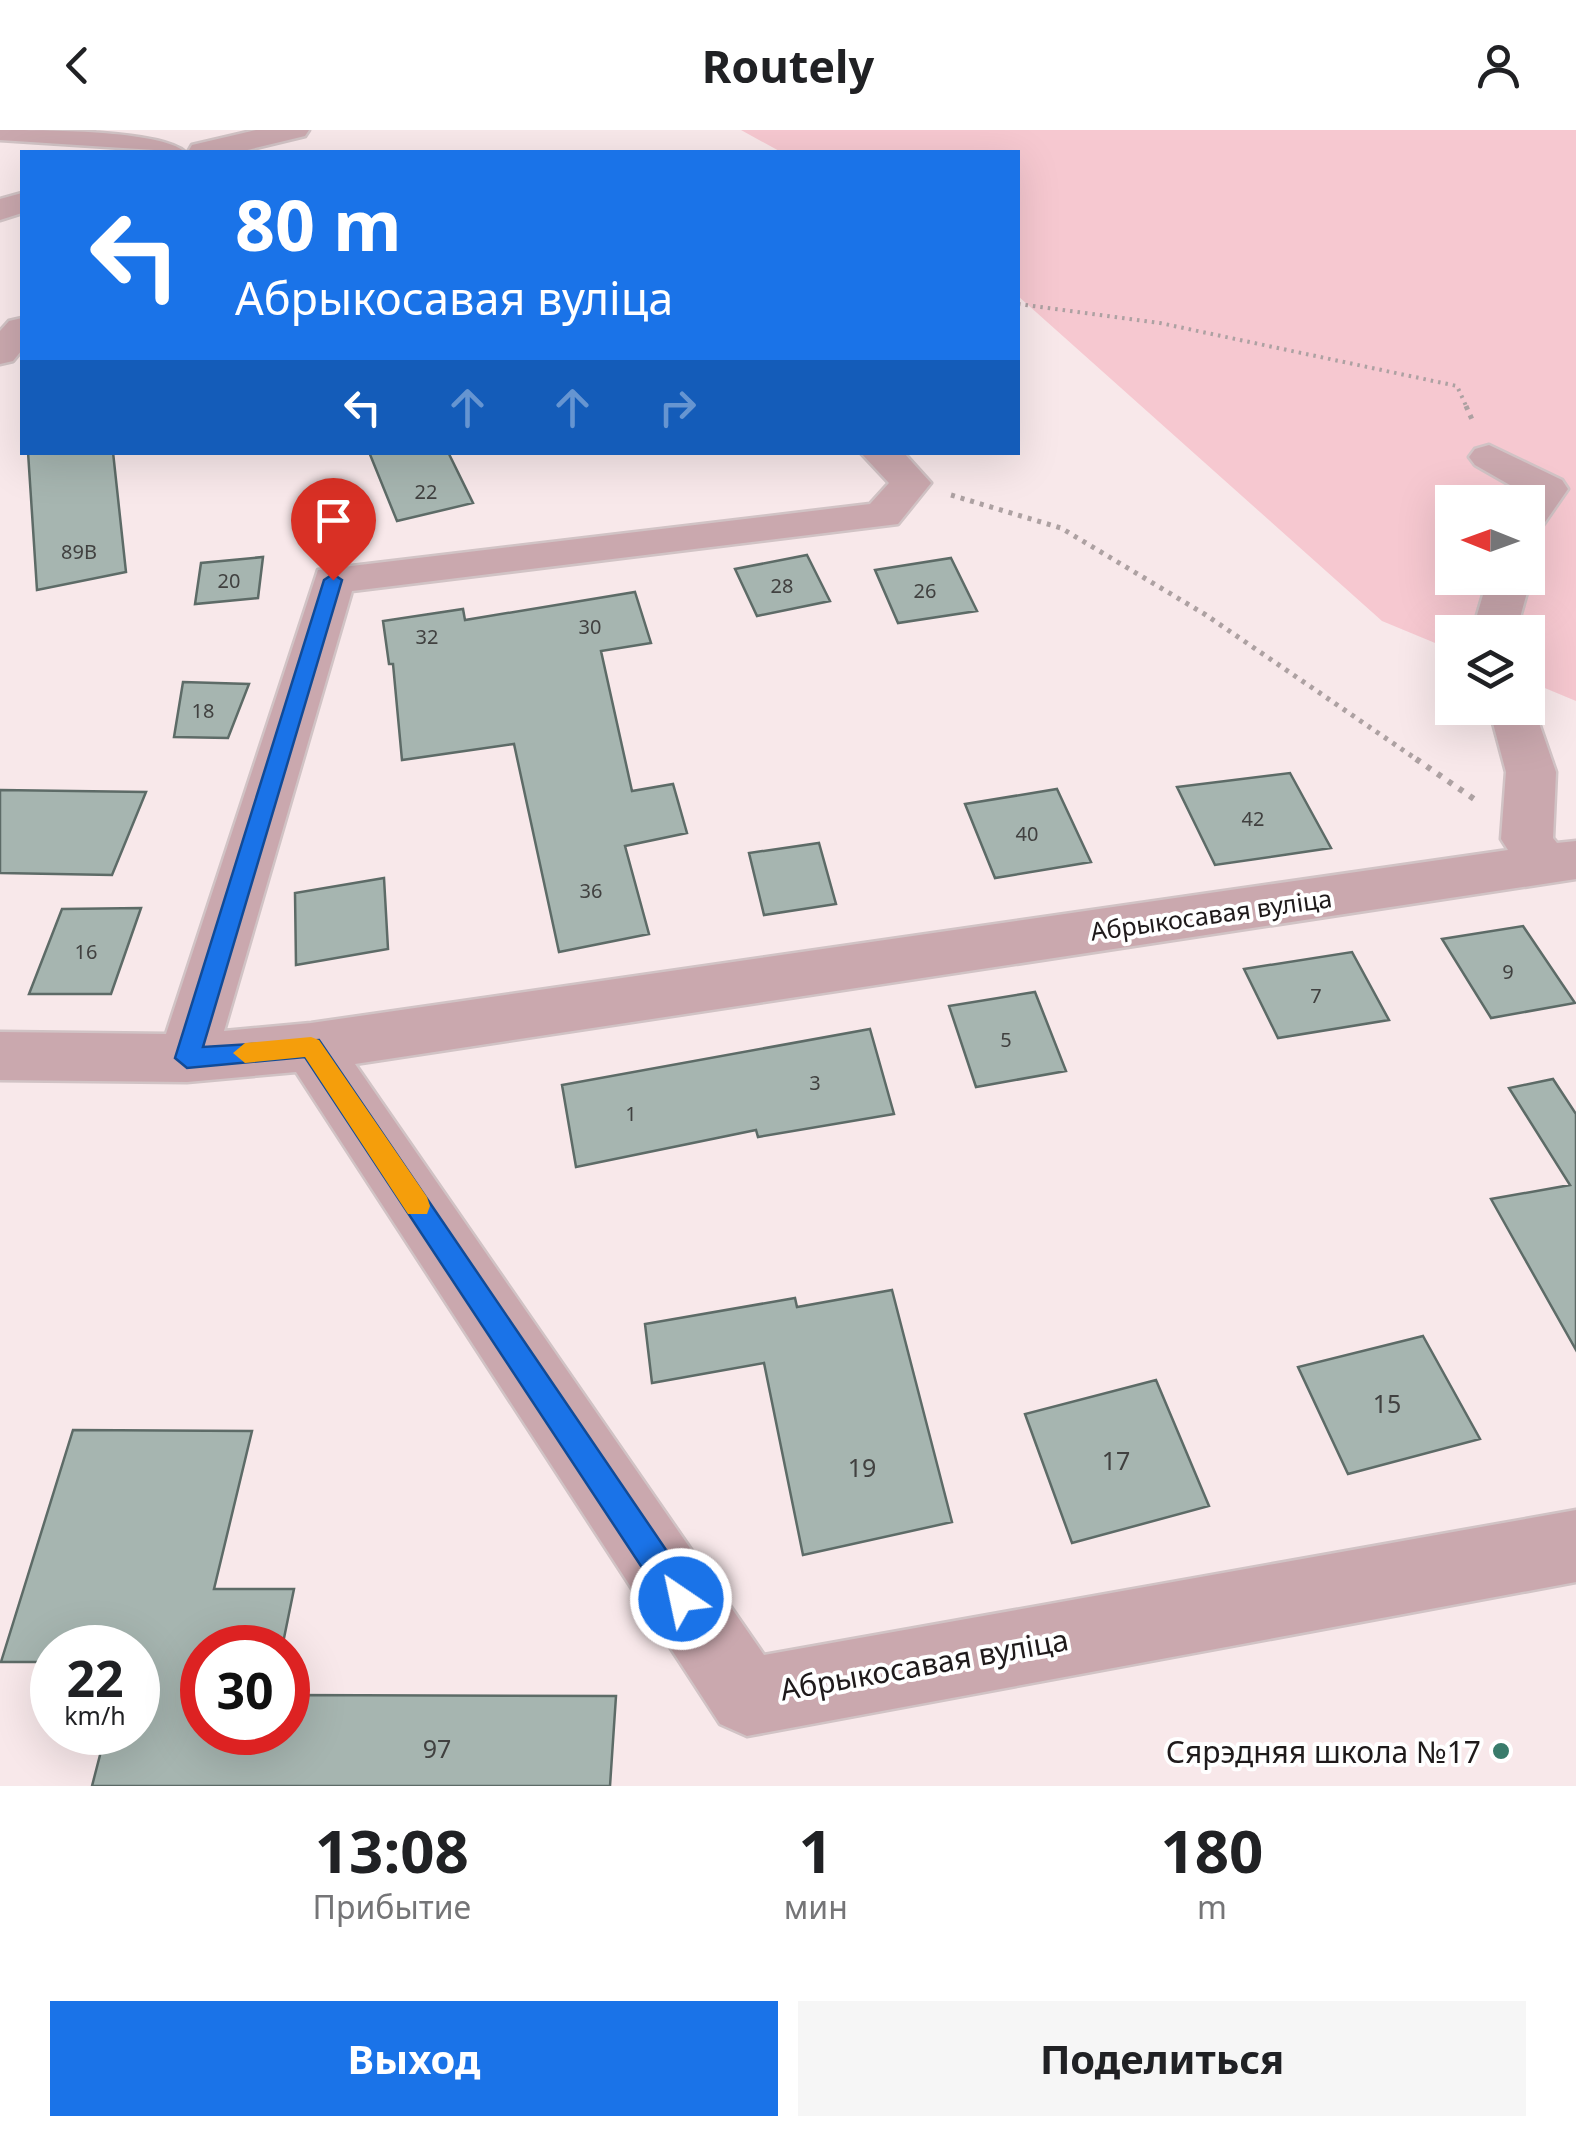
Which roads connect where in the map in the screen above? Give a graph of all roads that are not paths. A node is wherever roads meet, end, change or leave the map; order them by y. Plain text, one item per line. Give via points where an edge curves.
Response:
1 (0, 130) edge
2 (294, 130) edge
3 (166, 150) edge
4 (211, 150) edge
5 (20, 331) edge
6 (0, 354) edge
7 (1489, 457) road end
8 (896, 468) edge
9 (1541, 485) edge
10 (1518, 725) edge
11 (1549, 855) edge
12 (311, 1046) junction
13 (0, 1056) edge
14 (187, 1058) junction
15 (1576, 1546) edge

1 - 3 street via 146,140
2 - 4 street
5 - 6 street
7 - 9 street
8 - 14 street via 883,515 333,580
10 - 11 street
11 - 12 street, Абрыкосавая вуліца
12 - 14 street, Абрыкосавая вуліца
12 - 15 street, Абрыкосавая вуліца via 747,1696
13 - 14 street, Абрыкосавая вуліца

